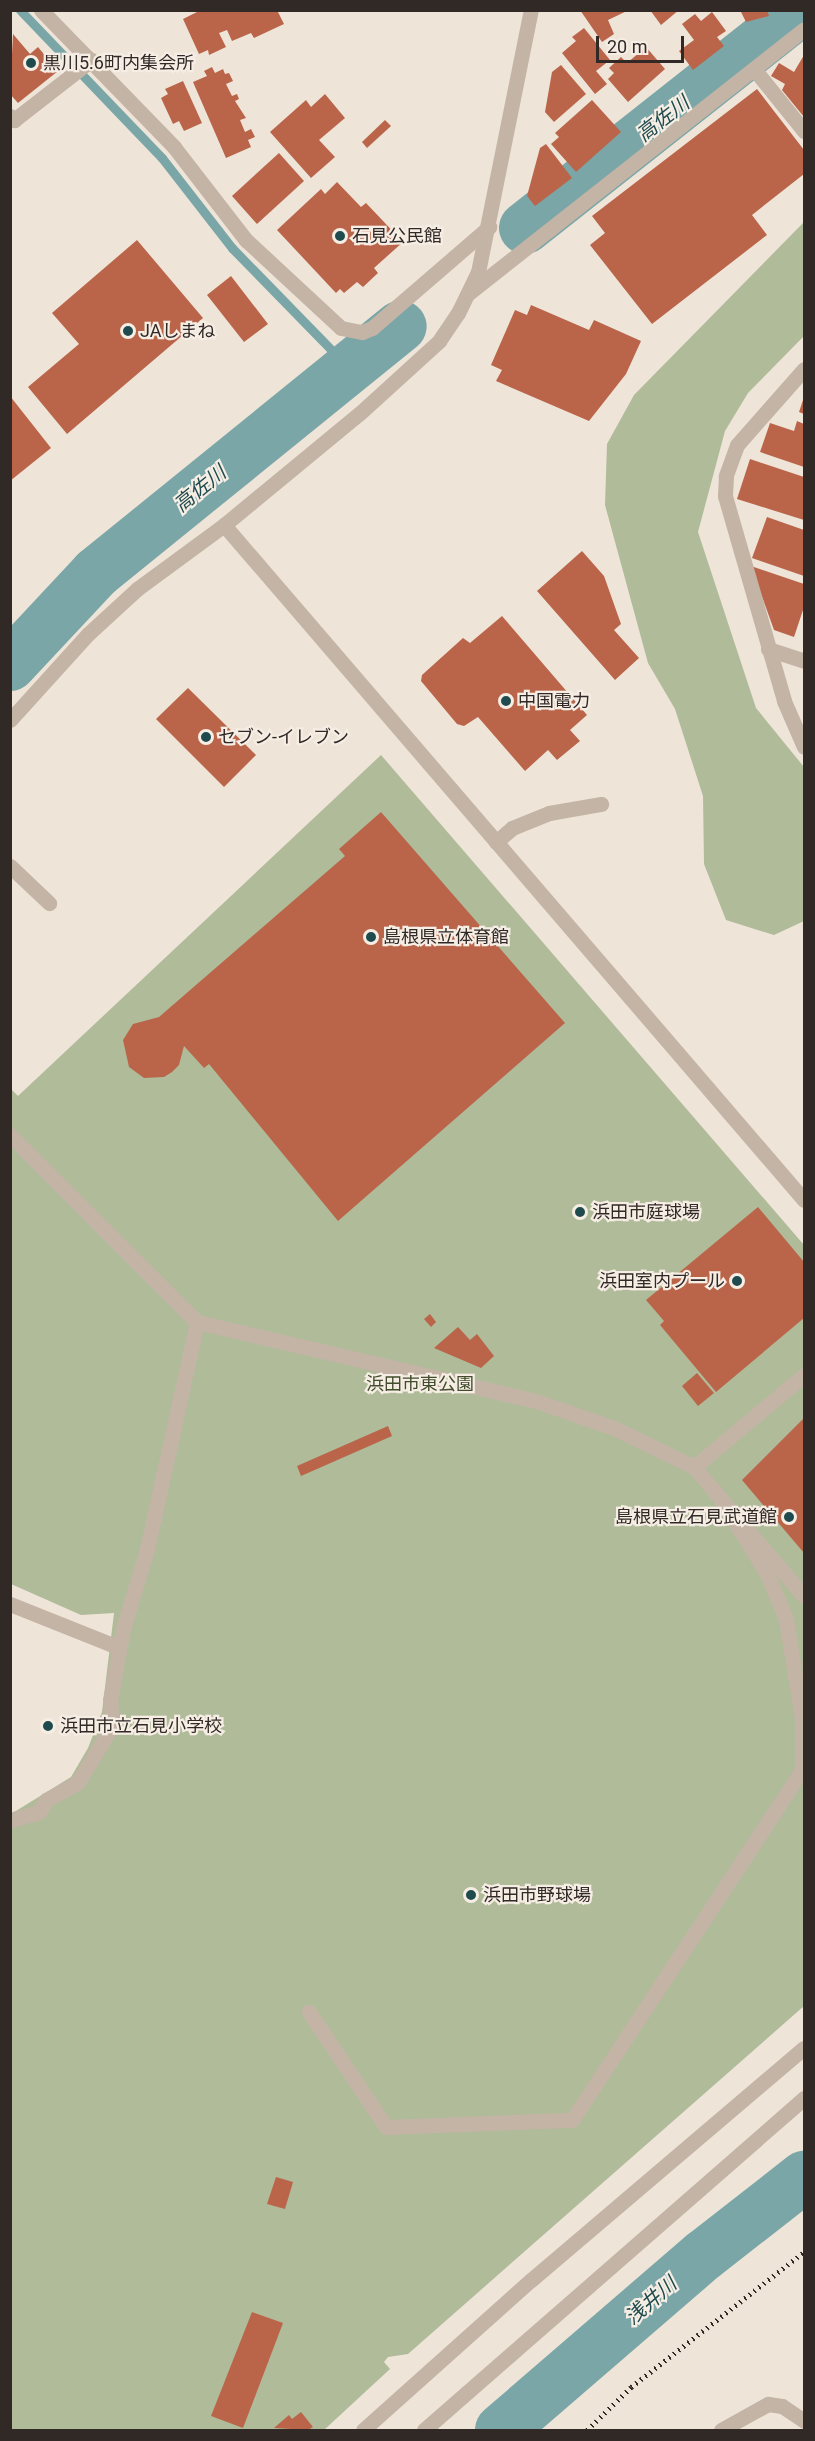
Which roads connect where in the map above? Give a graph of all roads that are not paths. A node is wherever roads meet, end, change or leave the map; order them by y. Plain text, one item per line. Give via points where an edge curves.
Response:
1 (41, 10) edge
2 (531, 10) edge
3 (804, 29) edge
4 (88, 63) junction
5 (754, 69) junction
6 (10, 116) edge
7 (804, 131) edge
8 (489, 227) junction
9 (467, 294) junction
10 (804, 369) edge
11 (224, 525) junction
12 (768, 649) junction
13 (804, 661) edge
14 (10, 720) edge
15 (804, 747) edge
16 (600, 804) dead end
17 (496, 842) junction
18 (10, 866) edge
19 (49, 903) dead end
20 (10, 1135) edge
21 (804, 1200) edge
22 (197, 1322) junction
23 (804, 1375) edge
24 (694, 1467) junction
25 (720, 1498) junction
26 (804, 1596) edge
27 (10, 1604) edge
28 (120, 1648) junction
29 (10, 1820) edge
30 (309, 2012) dead end
31 (804, 2048) edge
32 (804, 2098) edge
33 (804, 2421) edge
34 (363, 2430) edge
35 (424, 2430) edge
36 (721, 2430) edge

1 - 4 street
2 - 8 street
3 - 5 street
4 - 6 street via 71,80 14,120
4 - 8 street via 174,147 246,240 340,328 362,332 372,328
5 - 7 street
5 - 9 street
8 - 9 street via 478,272
9 - 11 street via 439,341 360,413
10 - 12 street via 737,445 726,476 728,519
11 - 14 street via 137,589 88,634
11 - 17 street
12 - 13 street
12 - 15 street
16 - 17 street via 549,813 512,828
17 - 21 street
18 - 19 street
20 - 22 street
22 - 24 street via 533,1400 614,1428
22 - 28 street via 147,1549
23 - 24 street
24 - 25 street
25 - 26 street
25 - 30 street via 766,1574 786,1619 802,1718 802,1770 572,2120 386,2127
27 - 28 street
28 - 29 street via 110,1700 112,1726 78,1782 46,1800 39,1812
31 - 34 street via 531,2280
32 - 35 street
33 - 36 street via 782,2406 768,2404

